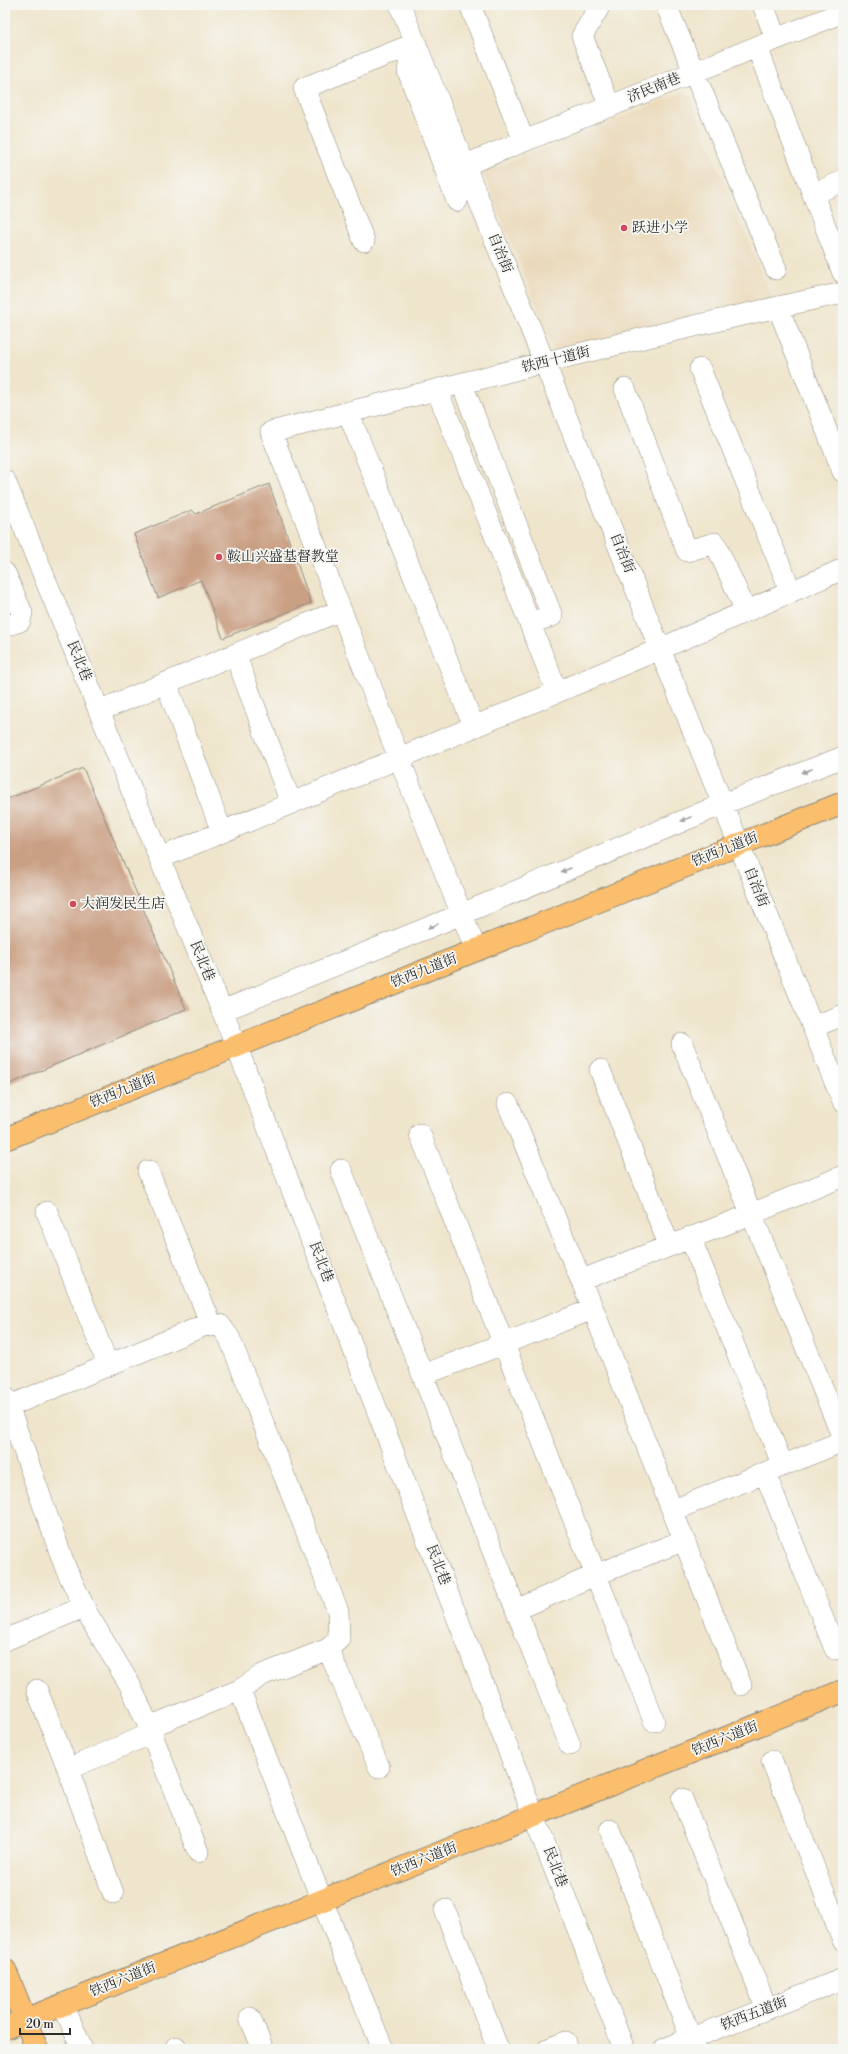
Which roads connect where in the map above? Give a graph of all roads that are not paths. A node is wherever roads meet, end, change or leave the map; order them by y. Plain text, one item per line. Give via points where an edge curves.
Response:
1 (400, 5) edge
2 (470, 5) edge
3 (597, 5) edge
4 (666, 5) edge
5 (763, 5) edge
6 (843, 12) edge
7 (776, 39) junction
8 (414, 44) junction
9 (757, 47) junction
10 (693, 73) junction
11 (610, 107) junction
12 (524, 141) junction
13 (465, 165) junction
14 (843, 181) edge
15 (813, 194) junction
16 (457, 201) dead end
17 (364, 241) dead end
18 (776, 269) dead end
19 (843, 272) edge
20 (843, 293) edge
21 (778, 306) junction
22 (545, 363) junction
23 (700, 369) dead end
24 (462, 384) junction
25 (625, 389) dead end
26 (438, 390) junction
27 (348, 412) junction
28 (843, 472) edge
29 (5, 481) edge
30 (843, 569) edge
31 (5, 573) edge
32 (791, 592) junction
33 (341, 610) junction
34 (746, 612) junction
35 (530, 623) junction
36 (5, 626) edge
37 (660, 649) junction
38 (235, 654) junction
39 (166, 683) junction
40 (557, 692) junction
41 (99, 710) junction
42 (474, 727) junction
43 (843, 757) edge
44 (399, 758) junction
45 (291, 803) junction
46 (843, 803) edge
47 (723, 804) junction
48 (222, 832) junction
49 (739, 845) junction
50 (160, 858) junction
51 (462, 914) junction
52 (476, 950) junction
53 (222, 1011) junction
54 (843, 1015) edge
55 (813, 1027) junction
56 (682, 1044) dead end
57 (237, 1046) junction
58 (600, 1070) dead end
59 (843, 1102) edge
60 (508, 1104) dead end
61 (420, 1134) dead end
62 (5, 1138) edge
63 (341, 1170) dead end
64 (148, 1171) dead end
65 (843, 1176) edge
66 (47, 1212) dead end
67 (752, 1214) junction
68 (690, 1237) junction
69 (669, 1245) junction
70 (582, 1280) junction
71 (594, 1309) junction
72 (212, 1326) junction
73 (503, 1344) junction
74 (108, 1365) junction
75 (423, 1375) junction
76 (6, 1404) edge
77 (843, 1440) edge
78 (774, 1469) junction
79 (674, 1510) junction
80 (685, 1540) junction
81 (596, 1575) junction
82 (84, 1607) junction
83 (516, 1610) junction
84 (5, 1640) edge
85 (835, 1649) dead end
86 (328, 1650) junction
87 (741, 1685) dead end
88 (37, 1690) dead end
89 (240, 1690) junction
90 (843, 1691) edge
91 (654, 1721) dead end
92 (149, 1731) junction
93 (570, 1745) dead end
94 (772, 1761) dead end
95 (379, 1767) dead end
96 (68, 1769) junction
97 (682, 1800) dead end
98 (535, 1815) junction
99 (610, 1830) dead end
100 (198, 1852) dead end
101 (112, 1893) dead end
102 (322, 1901) junction
103 (445, 1910) dead end
104 (843, 1940) edge
105 (5, 1970) edge
106 (843, 1979) edge
107 (63, 2004) junction
108 (767, 2009) junction
109 (250, 2018) dead end
110 (25, 2020) junction
111 (5, 2028) edge
112 (693, 2044) edge
113 (37, 2049) edge
114 (82, 2049) edge
115 (263, 2049) edge
116 (383, 2049) edge
117 (498, 2049) edge
118 (624, 2049) edge
119 (664, 2049) edge

1 - 8 street, 自治街
2 - 12 street
3 - 11 street via 598,9 582,36
4 - 10 street
5 - 7 street
6 - 7 street, 济民南巷
7 - 9 street, 济民南巷
8 - 13 street, 自治街
8 - 16 street via 408,71
8 - 17 street via 304,88
9 - 10 street, 济民南巷
9 - 15 street
10 - 11 street, 济民南巷
10 - 18 street
11 - 12 street, 济民南巷
12 - 13 street, 济民南巷
13 - 22 street, 自治街
14 - 15 street
15 - 19 street
20 - 21 street, 铁西十道街
21 - 22 street, 铁西十道街
21 - 28 street
22 - 24 street, 铁西十道街
22 - 37 street, 自治街
23 - 32 street
24 - 26 street, 铁西十道街
24 - 35 street via 552,616
25 - 34 street via 687,551 715,543
26 - 27 street, 铁西十道街
26 - 35 street
27 - 33 street, 铁西十道街 via 271,432
27 - 42 street
29 - 41 street, 民北巷
30 - 32 street
31 - 36 street via 22,613 20,621
32 - 34 street
33 - 38 street
33 - 44 street
34 - 37 street
35 - 40 street
37 - 40 street
37 - 47 street, 自治街
38 - 39 street
38 - 45 street
39 - 41 street
39 - 48 street
40 - 42 street
41 - 50 street, 民北巷
42 - 44 street
43 -> 47 street
44 - 45 street
44 - 51 street
45 - 48 street
46 - 49 main road, 铁西九道街
47 - 49 street, 自治街
47 -> 51 street
48 - 50 street
49 - 52 main road, 铁西九道街
49 - 55 street, 自治街
50 - 53 street, 民北巷
51 - 52 street
51 -> 53 street
52 - 57 main road, 铁西九道街
53 - 57 street, 民北巷
54 - 55 street
55 - 59 street, 自治街
56 - 67 street
57 - 62 main road, 铁西九道街
57 - 98 street, 民北巷
58 - 69 street
60 - 70 street
61 - 73 street
63 - 75 street
64 - 72 street
65 - 67 street
66 - 74 street
67 - 68 street
67 - 77 street
68 - 69 street
68 - 78 street
69 - 70 street
70 - 71 street
71 - 73 street
71 - 79 street
72 - 74 street via 203,1326
72 - 86 street via 220,1325 229,1337 338,1611 339,1639
73 - 75 street
73 - 81 street
74 - 76 street
75 - 83 street
76 - 82 street via 66,1569
77 - 78 street
78 - 79 street
78 - 85 street
79 - 80 street
80 - 81 street
80 - 87 street
81 - 83 street
81 - 91 street
82 - 84 street
82 - 92 street via 130,1685
83 - 93 street
86 - 89 street via 262,1675
86 - 95 street
88 - 96 street
89 - 92 street
89 - 102 street
90 - 98 main road, 铁西六道街
92 - 96 street
92 - 100 street
94 - 104 street
96 - 101 street
97 - 108 street
98 - 102 main road, 铁西六道街
98 - 118 street, 民北巷
99 - 112 street
102 - 107 main road, 铁西六道街
102 - 116 street
103 - 117 street
105 - 110 main road
106 - 108 street, 铁西五道街
107 - 110 main road, 铁西六道街
107 - 114 street
108 - 112 street, 铁西五道街
109 - 115 street
110 - 111 main road, 铁西六道街
110 - 113 main road
112 - 119 street, 铁西五道街

